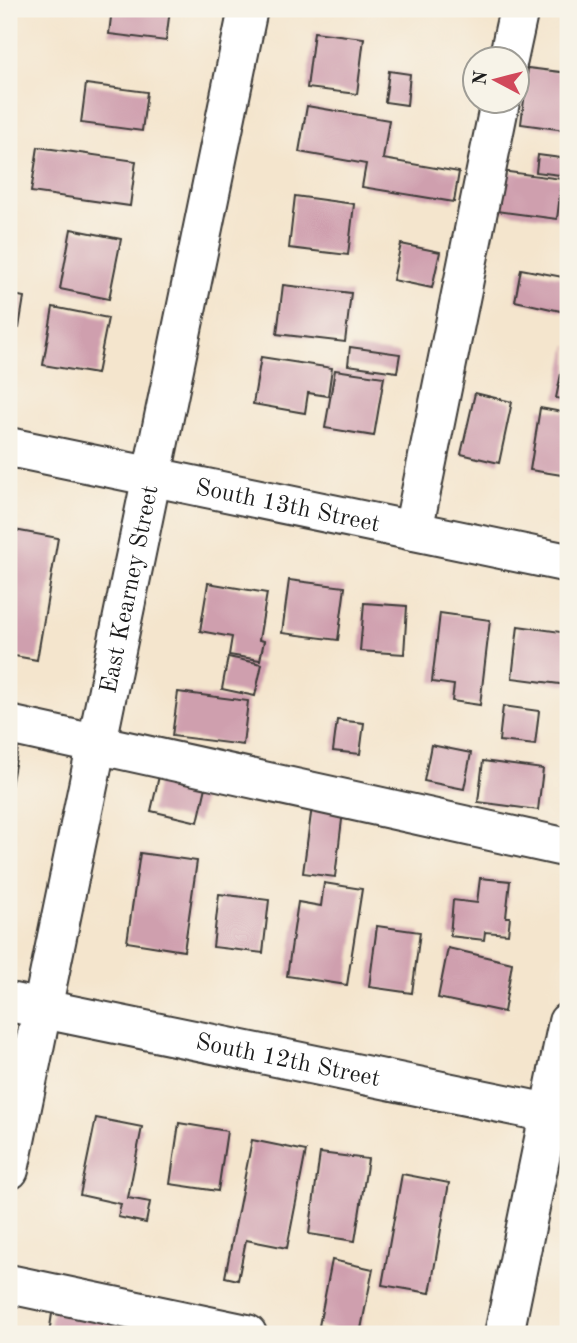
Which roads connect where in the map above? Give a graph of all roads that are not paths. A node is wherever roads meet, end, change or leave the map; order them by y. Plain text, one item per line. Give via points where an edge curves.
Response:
1 (248, 9) edge
2 (519, 9) edge
3 (511, 46) edge
4 (497, 116) edge
5 (9, 447) edge
6 (152, 477) junction
7 (413, 531) junction
8 (568, 563) edge
9 (9, 725) edge
10 (97, 743) junction
11 (568, 848) edge
12 (25, 1005) edge
13 (568, 1021) edge
14 (559, 1115) edge
15 (9, 1170) edge
16 (9, 1284) edge
17 (247, 1334) edge
18 (504, 1334) edge

1 - 6 street, East Kearney Street
2 - 3 street
4 - 7 street
5 - 6 street, South 13th Street
6 - 7 street, South 13th Street
6 - 10 street, East Kearney Street
7 - 8 street, South 13th Street
9 - 10 street
10 - 11 street
10 - 12 street, East Kearney Street
12 - 14 street, South 12th Street
12 - 15 street, East Kearney Street
13 - 14 street
14 - 18 street
16 - 17 street

